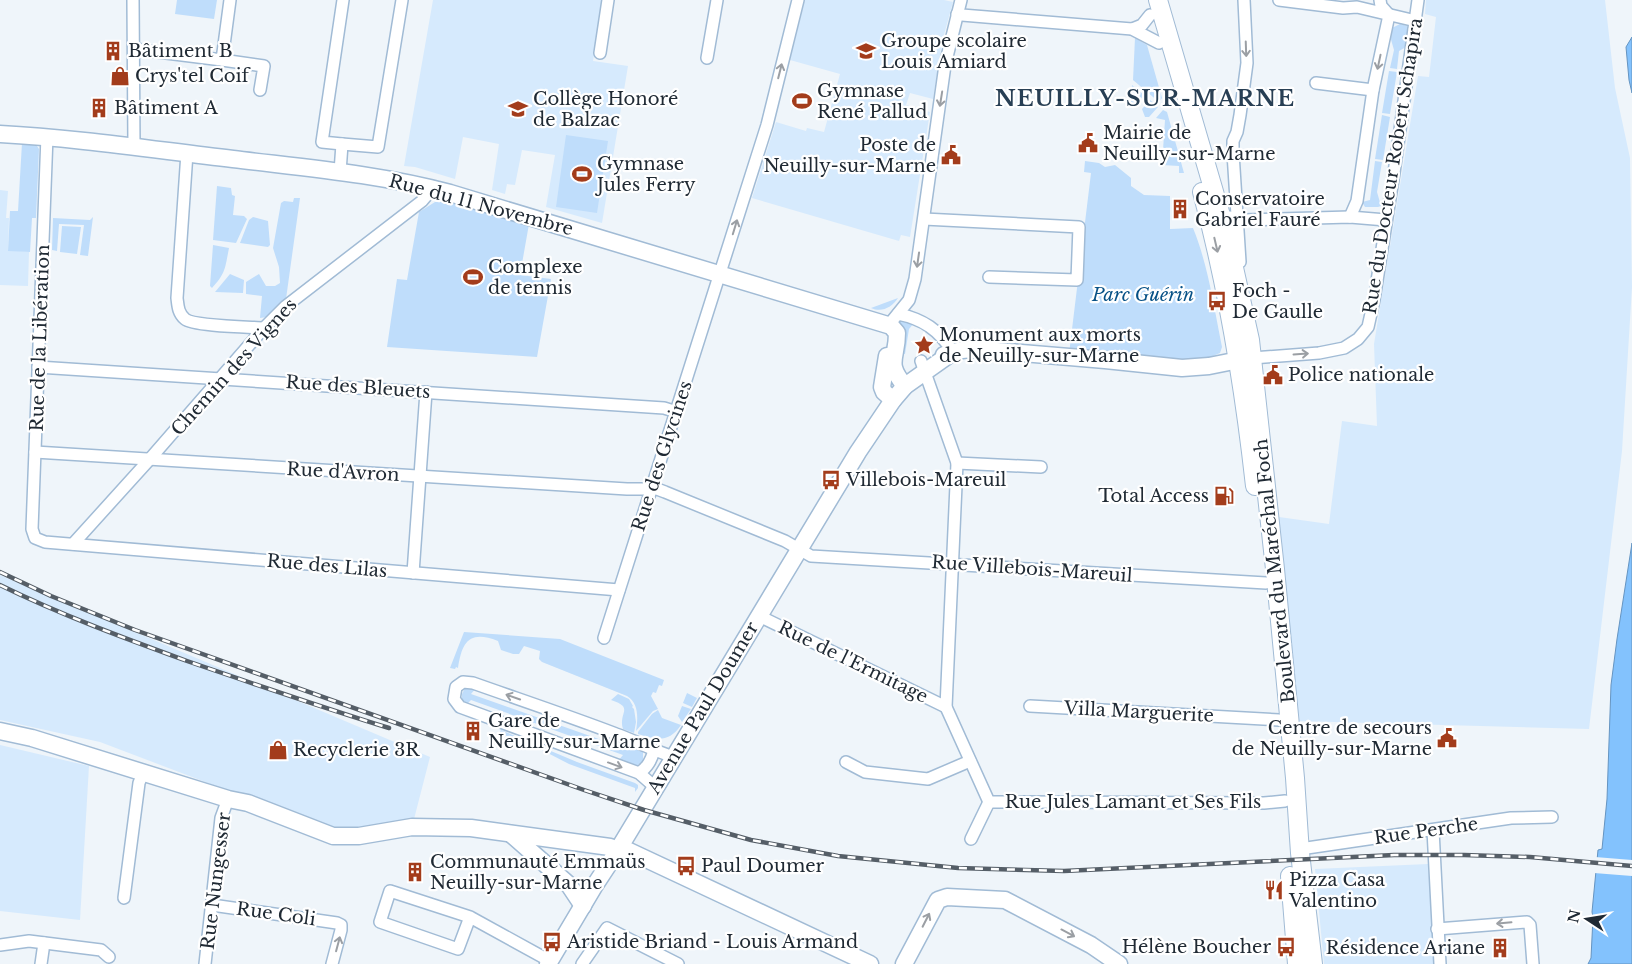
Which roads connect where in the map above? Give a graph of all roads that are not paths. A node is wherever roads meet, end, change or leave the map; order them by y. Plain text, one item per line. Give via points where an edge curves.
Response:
1 (133, 0) edge
2 (230, 0) edge
3 (343, 0) edge
4 (402, 0) edge
5 (608, 0) edge
6 (718, 0) edge
7 (798, 0) edge
8 (961, 0) edge
9 (1244, 0) edge
10 (1279, 0) edge
11 (1380, 0) edge
12 (1418, 0) edge
13 (1151, 5) edge
14 (957, 14) junction
15 (1389, 15) junction
16 (1416, 21) junction
17 (1132, 29) junction
18 (1158, 43) junction
19 (134, 49) junction
20 (600, 53) dead end
21 (707, 58) dead end
22 (222, 60) junction
23 (1316, 83) dead end
24 (260, 90) dead end
25 (1373, 90) junction
26 (0, 134) edge
27 (47, 136) junction
28 (342, 144) junction
29 (134, 146) junction
30 (187, 154) junction
31 (340, 172) junction
32 (433, 188) junction
33 (1350, 217) junction
34 (1222, 218) junction
35 (924, 219) junction
36 (1386, 220) junction
37 (721, 274) junction
38 (989, 277) dead end
39 (894, 320) junction
40 (264, 328) junction
41 (953, 352) junction
42 (1241, 360) junction
43 (922, 365) junction
44 (38, 367) junction
45 (221, 379) junction
46 (902, 383) junction
47 (426, 392) junction
48 (890, 397) junction
49 (677, 412) junction
50 (35, 452) junction
51 (149, 460) junction
52 (957, 463) junction
53 (1041, 467) dead end
54 (421, 476) junction
55 (651, 489) junction
56 (35, 538) joint
57 (73, 544) junction
58 (799, 549) junction
59 (953, 564) junction
60 (413, 573) junction
61 (1266, 584) junction
62 (619, 590) junction
63 (759, 616) junction
64 (604, 638) dead end
65 (1030, 706) dead end
66 (946, 707) junction
67 (1279, 720) junction
68 (0, 731) edge
69 (654, 751) junction
70 (674, 757) junction
71 (970, 761) junction
72 (846, 762) dead end
73 (143, 773) junction
74 (639, 773) junction
75 (655, 787) junction
76 (228, 799) junction
77 (1285, 801) junction
78 (989, 802) junction
79 (1552, 817) dead end
80 (1433, 830) junction
81 (511, 834) junction
82 (971, 839) dead end
83 (1300, 849) junction
84 (618, 850) junction
85 (569, 885) junction
86 (595, 885) junction
87 (124, 898) dead end
88 (212, 905) junction
89 (583, 906) junction
90 (470, 917) junction
91 (1294, 925) junction
92 (1437, 929) junction
93 (44, 943) junction
94 (0, 945) edge
95 (109, 957) dead end
96 (549, 963) edge
97 (41, 964) edge
98 (205, 964) edge
99 (332, 964) edge
100 (582, 964) edge
101 (678, 964) edge
102 (854, 964) edge
103 (870, 964) edge
104 (904, 964) edge
105 (1119, 964) edge
106 (1297, 964) edge
107 (1306, 964) edge
108 (1313, 964) edge
109 (1440, 964) edge
110 (1533, 964) edge

1 - 19 street
2 - 22 street
3 - 28 street via 322,142
4 - 28 street via 378,148
5 - 20 street
6 - 21 street
37 -> 7 street, Rue des Glycines via 767,125
8 - 14 street
9 -> 34 street via 1247,63
10 - 15 street via 1357,7
11 - 15 street
12 - 16 street, Rue du Docteur Robert Schapira
13 - 17 street via 1142,25
13 - 18 main road
13 - 34 main road
14 - 17 street
14 -> 35 street via 946,65
15 - 16 street
15 -> 25 street
16 - 36 street, Rue du Docteur Robert Schapira
17 - 18 street
18 - 34 main road
19 - 22 street
19 - 29 street
22 - 24 street via 264,66
23 - 25 street
25 - 33 street via 1357,201
26 - 27 main road, Rue du 11 Novembre
27 - 29 main road, Rue du 11 Novembre
27 - 44 street, Rue de la Libération
28 - 31 street
29 - 30 main road, Rue du 11 Novembre
30 - 31 main road, Rue du 11 Novembre
30 - 40 street via 179,312 187,321
31 - 32 main road, Rue du 11 Novembre
32 - 37 main road, Rue du 11 Novembre
32 - 40 street, Chemin des Vignes via 422,201 286,306
33 - 34 street
33 - 36 street
34 -> 42 main road via 1229,305
34 - 42 main road via 1239,289
35 - 38 street via 1079,227 1077,280
35 -> 39 street via 911,295
42 -> 36 street, Rue du Docteur Robert Schapira via 1335,350 1352,344 1364,333 1372,309
37 - 39 main road, Rue du 11 Novembre
37 - 49 street, Rue des Glycines
39 - 41 street via 919,320 944,337
39 - 46 main road via 898,333 893,366
39 - 48 main road via 882,387
40 - 45 street, Chemin des Vignes
41 - 42 main road, Avenue Paul Doumer via 973,349 1182,368
41 - 43 main road, Avenue Paul Doumer
42 - 61 main road, Boulevard du Maréchal Foch
42 - 83 main road, Boulevard du Maréchal Foch via 1261,433
43 - 46 main road, Avenue Paul Doumer via 910,371
43 - 52 street, Rue Jules Lamant et Ses Fils
44 - 45 street, Rue des Bleuets
44 - 50 street, Rue de la Libération
45 - 47 street, Rue des Bleuets
45 - 51 street, Chemin des Vignes
46 - 48 main road, Avenue Paul Doumer
47 - 49 street, Rue des Bleuets via 664,408
47 - 54 street
48 - 58 main road, Avenue Paul Doumer via 871,422 858,452
49 - 55 street, Rue des Glycines
50 - 51 street, Rue d'Avron
50 - 56 street, Rue de la Libération via 32,529
51 - 54 street, Rue d'Avron
51 - 57 street, Chemin des Vignes
52 - 53 street
52 - 59 street, Rue Jules Lamant et Ses Fils
54 - 55 street, Rue d'Avron
54 - 60 street
55 - 58 street, Rue d'Avron
55 - 62 street, Rue des Glycines
56 - 57 street, Rue des Lilas
57 - 60 street, Rue des Lilas
58 - 59 street, Rue Villebois-Mareuil via 811,556
58 - 63 main road, Avenue Paul Doumer
59 - 61 street, Rue Villebois-Mareuil
59 - 66 street, Rue Jules Lamant et Ses Fils
60 - 62 street, Rue des Lilas
61 - 67 main road, Boulevard du Maréchal Foch
62 - 64 street, Rue des Glycines
63 - 66 street, Rue de l'Ermitage
63 - 70 main road, Avenue Paul Doumer
65 - 67 street, Villa Marguerite
66 - 71 street, Rue Jules Lamant et Ses Fils
67 - 77 main road, Boulevard du Maréchal Foch
68 - 73 main road
69 - 70 street
69 - 74 street via 648,765
69 -> 74 street via 625,737 473,683 463,682 456,687 454,699 460,707
70 - 75 main road, Avenue Paul Doumer
71 - 72 street via 928,780 865,772
71 - 78 street, Rue Jules Lamant et Ses Fils
73 - 76 main road
73 - 87 street
74 - 75 street
75 - 84 main road, Avenue Paul Doumer
76 - 81 main road via 244,811 336,844 360,845 430,829 471,828
76 - 88 street, Rue Nungesser via 221,818
77 - 78 street, Rue Jules Lamant et Ses Fils
77 - 91 main road, Boulevard du Maréchal Foch
78 - 82 street
79 - 80 street, Rue Perche via 1511,818
80 - 83 street, Rue Perche
80 - 92 street
81 - 84 main road
81 - 85 main road
83 - 108 main road, Boulevard du Maréchal Foch
84 - 86 main road, Avenue Paul Doumer
84 - 102 main road via 639,864
84 - 103 main road via 641,856
85 - 86 main road
85 - 89 main road
86 - 89 main road, Avenue Paul Doumer
88 - 98 street, Rue Nungesser
99 -> 88 street, Rue Coli via 341,930 337,923
89 - 96 main road, Avenue Paul Doumer
90 - 90 street via 390,891 380,922 458,949
90 - 96 street
91 - 106 main road, Boulevard du Maréchal Foch
91 - 107 main road
92 - 109 street
110 -> 92 street via 1530,925 1527,922
93 - 94 street via 29,941
93 - 95 street via 101,950
93 - 97 street
100 - 101 street via 606,928
104 -> 105 main road via 938,900 947,897 1005,900 1091,945

